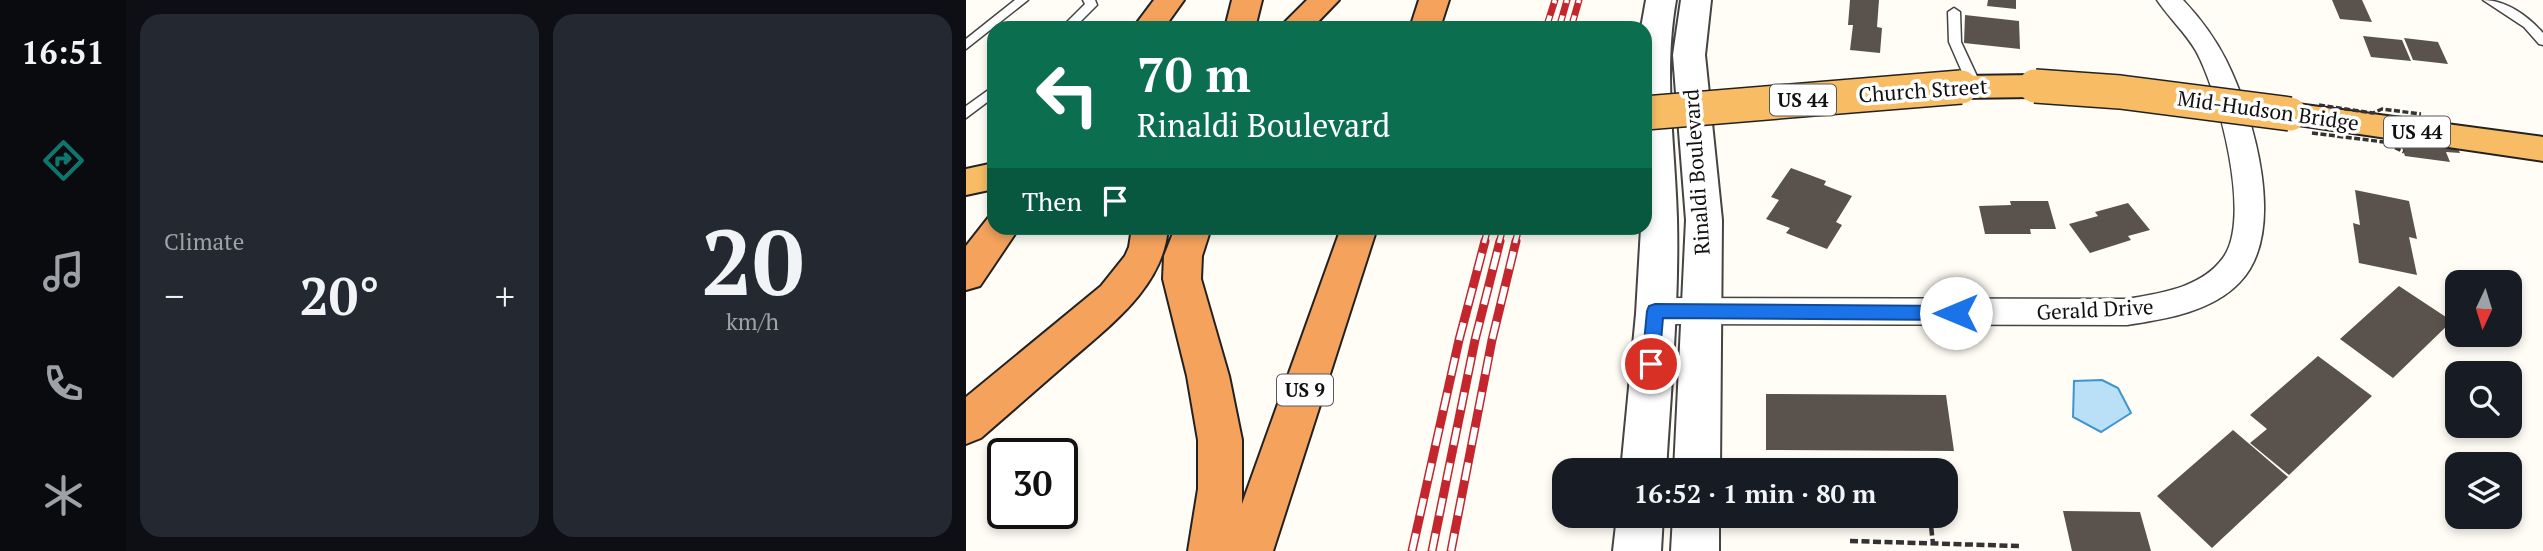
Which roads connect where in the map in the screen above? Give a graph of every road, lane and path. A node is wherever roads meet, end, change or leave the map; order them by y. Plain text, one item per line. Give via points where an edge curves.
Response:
1 (1022, 0) edge
2 (1089, 0) edge
3 (1169, 0) edge
4 (1247, 0) edge
5 (1324, 0) edge
6 (1434, 0) edge
7 (1661, 0) edge
8 (1696, 0) edge
9 (2169, 0) edge
10 (2489, 0) edge
11 (1954, 12) dead end
12 (996, 21) edge
13 (1074, 21) edge
14 (1153, 21) edge
15 (1242, 21) edge
16 (1302, 21) edge
17 (1426, 21) edge
18 (987, 28) edge
19 (2543, 41) edge
20 (966, 45) edge
21 (2035, 86) joint
22 (1968, 87) junction
23 (987, 96) edge
24 (1652, 112) edge
25 (966, 113) edge
26 (2543, 149) edge
27 (987, 159) edge
28 (966, 160) edge
29 (987, 178) edge
30 (966, 182) edge
31 (996, 235) edge
32 (1148, 235) edge
33 (1190, 235) edge
34 (1357, 235) edge
35 (966, 275) edge
36 (1655, 311) junction
37 (1703, 311) junction
38 (966, 424) edge
39 (1644, 458) edge
40 (1697, 458) edge
41 (1639, 528) edge
42 (1696, 528) edge
43 (1931, 528) edge
44 (1850, 541) dead end
45 (1933, 544) junction
46 (2020, 545) dead end
47 (1212, 551) edge
48 (1249, 551) edge
49 (1637, 551) edge
50 (1695, 551) edge

1 - 12 lane
2 - 13 lane via 1091,5
3 - 14 highway
4 - 15 highway
5 - 16 highway
6 - 17 highway
7 - 36 street, Rinaldi Boulevard via 1653,55 1660,222
8 - 37 street, Rinaldi Boulevard via 1689,55 1703,209
9 - 37 street, Gerald Drive via 2212,58 2225,86 2241,147 2249,198 2246,242 2238,263 2221,281 2195,296 2127,313
10 - 19 lane via 2528,24
11 - 22 lane via 1955,42
18 - 20 lane
21 - 22 highway, Church Street / US 44
21 - 26 highway, Mid-Hudson Bridge / US 44, bridge via 2146,95
22 - 24 highway, Church Street / US 44, bridge
23 - 25 lane
27 - 28 highway
29 - 30 highway
31 - 35 highway
32 - 38 highway via 1144,256 1115,297
33 - 47 highway via 1182,279 1220,440 1220,489
34 - 48 highway, US 9
36 - 37 street, Gerald Drive
36 - 39 street, Rinaldi Boulevard
37 - 40 street, Rinaldi Boulevard
41 - 49 street
42 - 50 street
43 - 45 path
44 - 45 path
45 - 46 path

